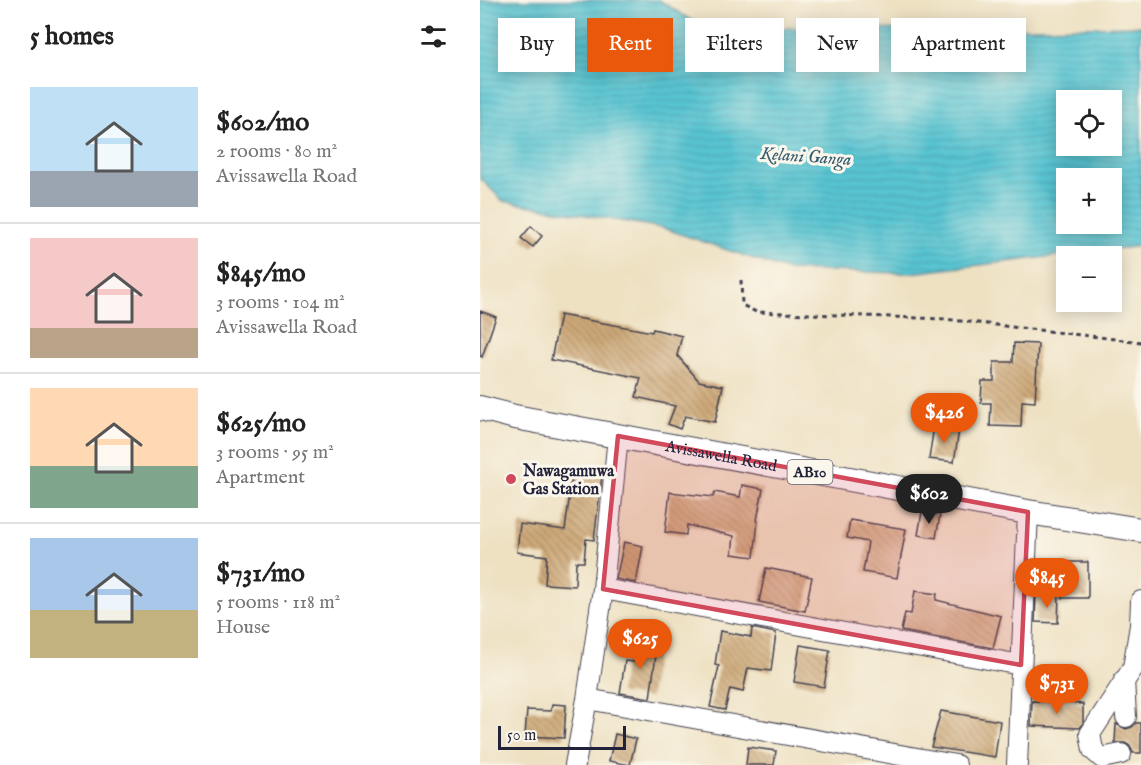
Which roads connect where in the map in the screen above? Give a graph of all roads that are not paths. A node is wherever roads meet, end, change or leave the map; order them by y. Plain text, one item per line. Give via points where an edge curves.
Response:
1 (480, 408) edge
2 (618, 436) junction
3 (1028, 512) junction
4 (1141, 530) edge
5 (603, 590) junction
6 (1141, 601) edge
7 (1021, 665) junction
8 (1124, 680) junction
9 (587, 699) junction
10 (1126, 717) dead end
11 (1121, 754) dead end
12 (575, 765) edge
13 (956, 765) edge
14 (1017, 765) edge

1 - 2 main road, Avissawella Road / AB10
2 - 3 main road, Avissawella Road / AB10
2 - 5 street
3 - 4 main road, Avissawella Road / AB10
3 - 7 street
5 - 7 street
5 - 9 street
6 - 8 street via 1133,668
7 - 14 street
8 - 10 street
8 - 11 street via 1090,735 1093,750 1102,758
9 - 12 street
9 - 13 street

